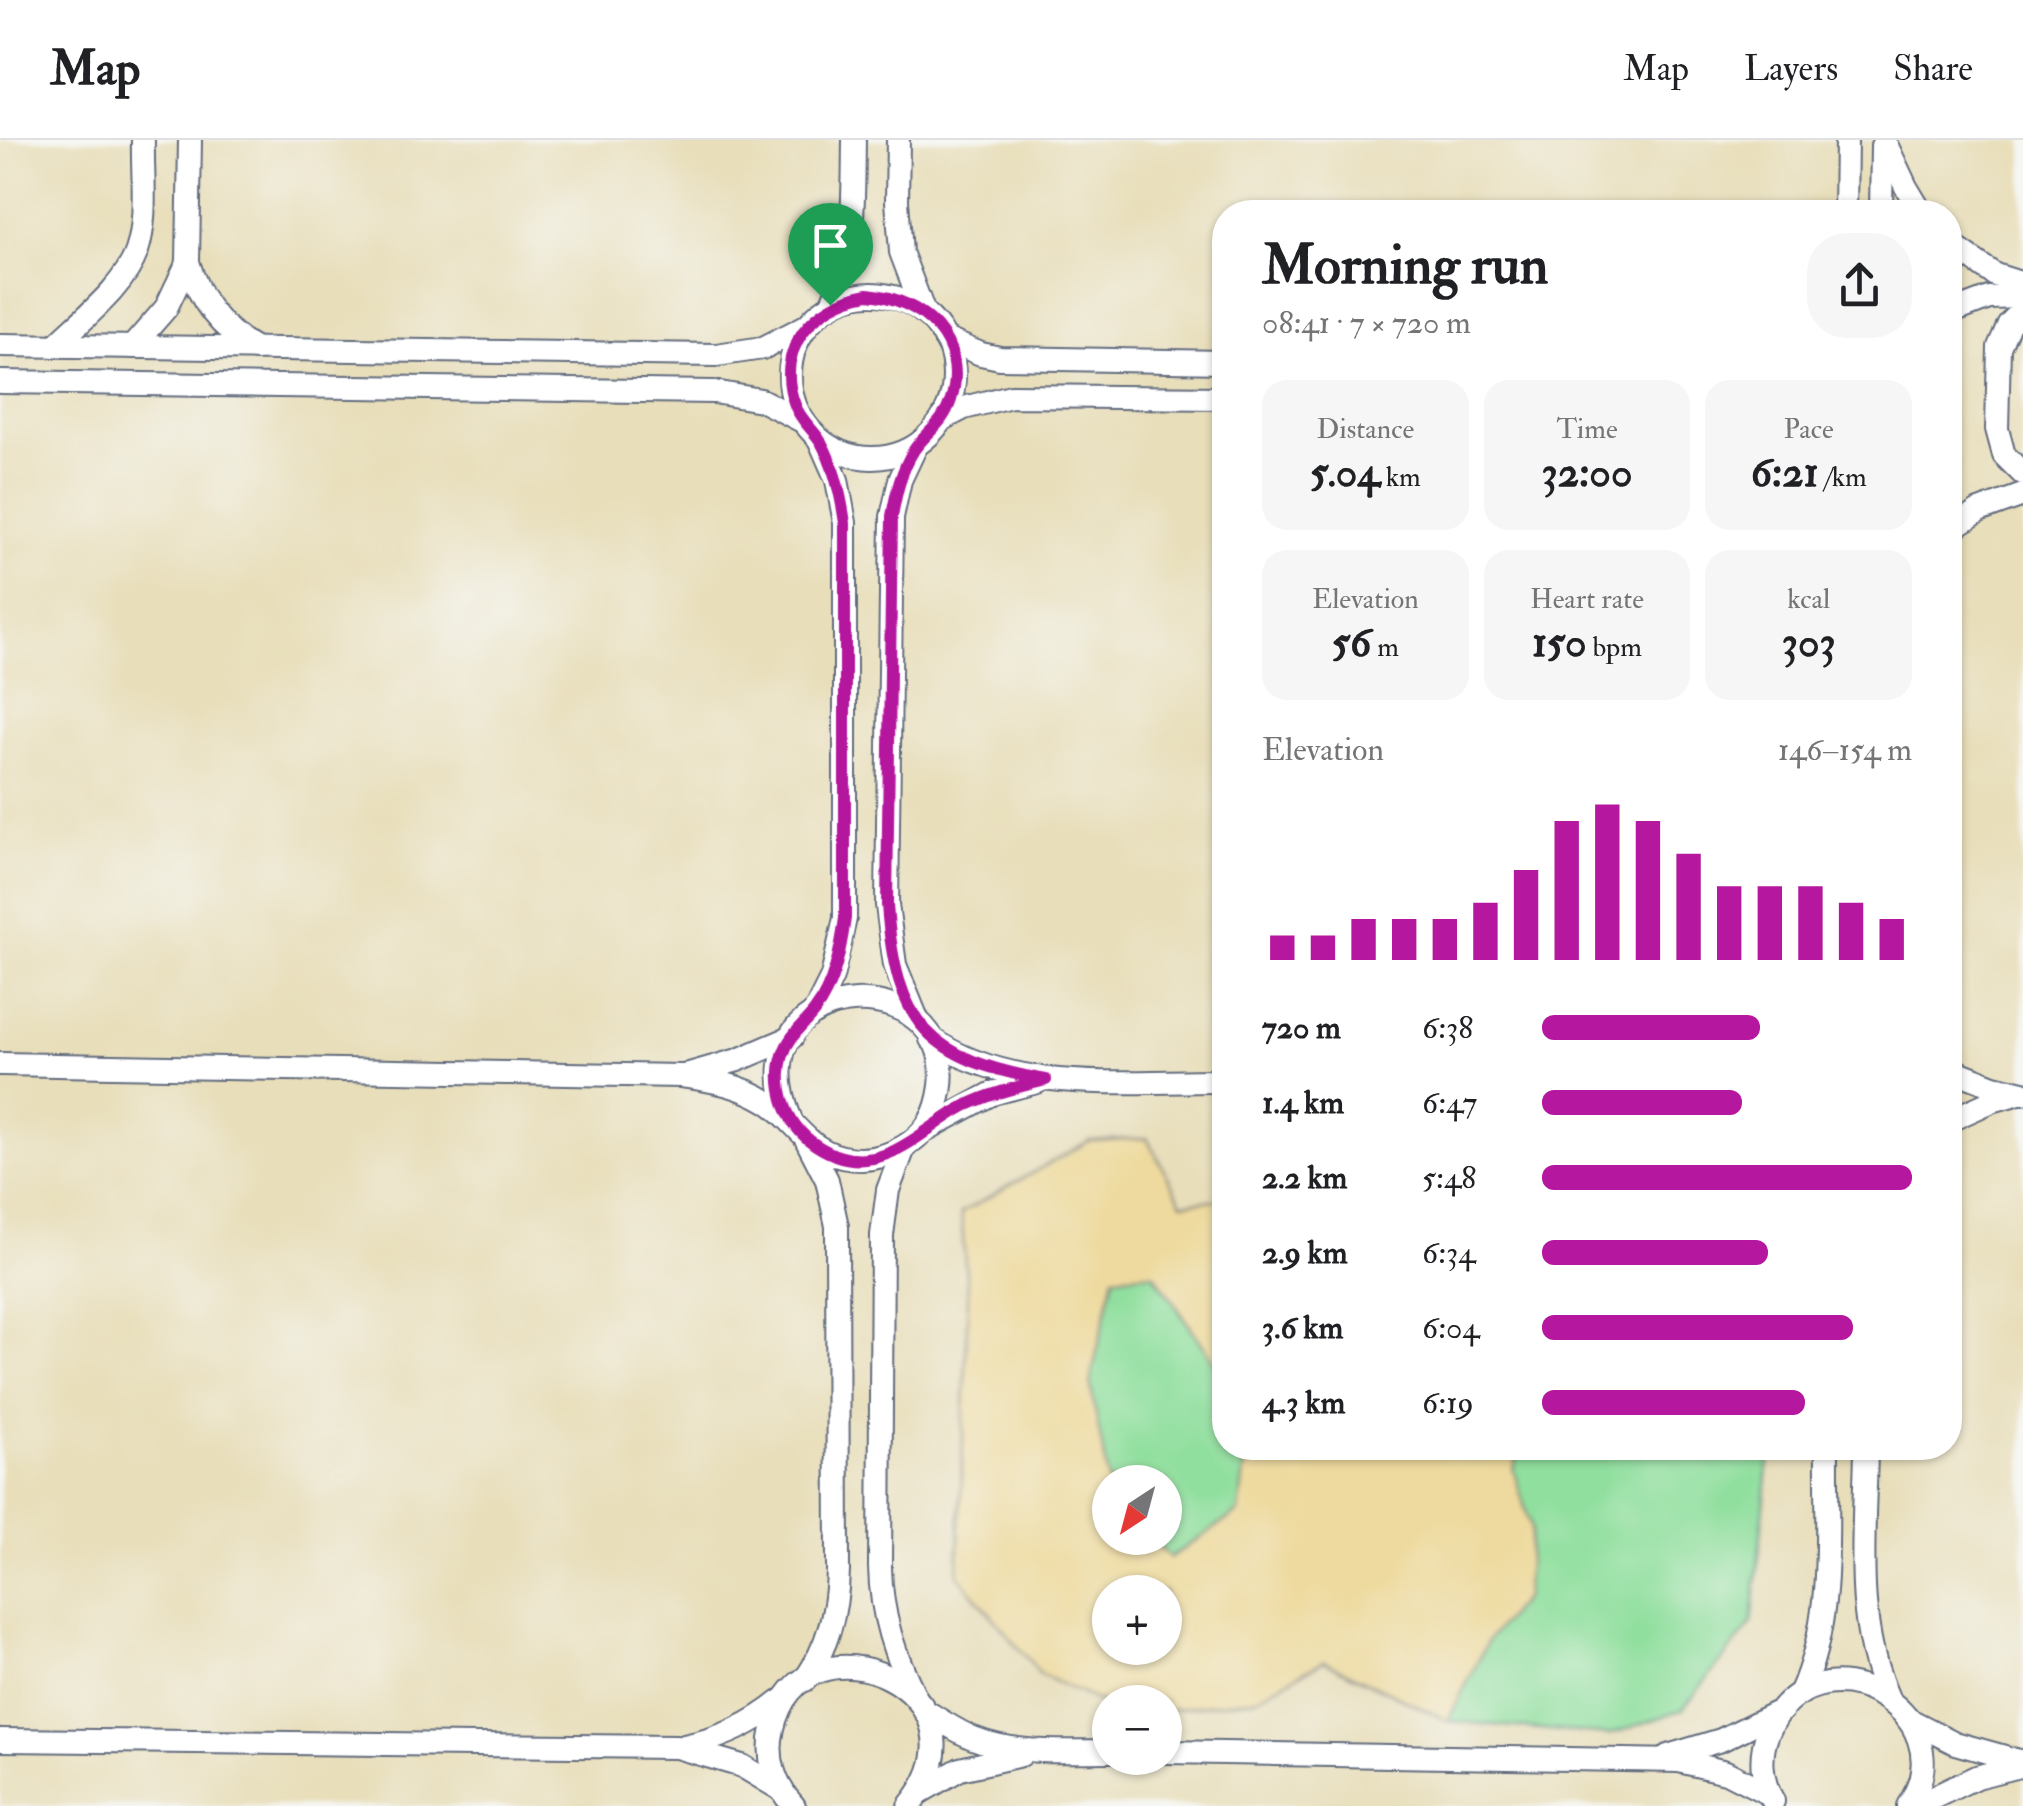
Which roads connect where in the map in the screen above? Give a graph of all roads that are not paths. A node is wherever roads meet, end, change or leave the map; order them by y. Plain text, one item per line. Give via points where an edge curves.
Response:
1 (142, 140) edge
2 (190, 140) edge
3 (854, 140) edge
4 (898, 140) edge
5 (1846, 140) edge
6 (1883, 140) edge
7 (1845, 200) edge
8 (1881, 200) edge
9 (1914, 200) edge
10 (1962, 252) edge
11 (188, 262) junction
12 (2023, 284) edge
13 (2023, 296) edge
14 (830, 305) junction
15 (1962, 307) edge
16 (2023, 310) edge
17 (924, 313) junction
18 (806, 326) junction
19 (945, 338) junction
20 (0, 346) edge
21 (55, 346) junction
22 (132, 347) junction
23 (257, 350) junction
24 (1212, 362) edge
25 (0, 382) edge
26 (1212, 398) edge
27 (943, 419) junction
28 (811, 430) junction
29 (916, 446) junction
30 (2023, 474) edge
31 (2023, 495) edge
32 (1962, 522) edge
33 (814, 1013) junction
34 (924, 1031) junction
35 (792, 1037) junction
36 (0, 1064) edge
37 (1962, 1073) edge
38 (681, 1076) junction
39 (1046, 1080) junction
40 (1212, 1082) edge
41 (2021, 1093) edge
42 (1962, 1114) edge
43 (790, 1118) junction
44 (922, 1132) junction
45 (806, 1138) junction
46 (904, 1148) junction
47 (1827, 1460) edge
48 (1866, 1460) edge
49 (799, 1686) junction
50 (1888, 1698) junction
51 (1791, 1702) junction
52 (920, 1704) junction
53 (1908, 1719) junction
54 (0, 1740) edge
55 (676, 1747) junction
56 (1044, 1750) junction
57 (1092, 1751) edge
58 (1182, 1752) edge
59 (1655, 1760) junction
60 (2023, 1763) edge
61 (788, 1798) edge
62 (915, 1798) edge
63 (1772, 1800) edge
64 (1908, 1806) edge
65 (1916, 1806) edge

1 - 21 street via 136,253
2 - 11 street
3 - 14 street via 851,239
4 - 17 street via 901,252
5 - 7 street
6 - 8 street
6 - 9 street
10 - 12 street via 1994,275
11 - 22 street via 166,308
11 - 23 street via 212,314
13 - 15 street
14 - 17 street via 868,294
14 - 18 street
16 - 30 street via 2008,324 2000,347 1998,429 2004,454
17 - 19 street
18 - 23 street via 763,348 716,355
18 - 28 street via 790,364 794,404
19 - 24 street via 1000,358
19 - 27 street via 954,379
20 - 21 street
21 - 22 street
22 - 23 street
25 - 28 street via 714,392 761,400
26 - 27 street via 1011,396
27 - 29 street
28 - 29 street via 841,452 866,458
28 - 33 street via 836,480 845,523 845,918 832,977
29 - 34 street via 892,516 887,905 895,965
31 - 32 street
33 - 34 street via 834,1002 879,1000 900,1008
33 - 35 street
34 - 39 street via 973,1063
34 - 44 street via 940,1062 942,1087
35 - 38 street
35 - 43 street via 780,1077
36 - 38 street
37 - 41 street
38 - 43 street via 739,1088
39 - 40 street
39 - 44 street via 994,1093
41 - 42 street
43 - 45 street
44 - 46 street
45 - 46 street via 853,1159
45 - 49 street via 833,1203 839,1268 838,1594 827,1640
46 - 52 street via 888,1190 882,1235 880,1594 889,1635
47 - 51 street via 1823,1624 1810,1672
48 - 50 street via 1865,1622
49 - 52 street via 820,1672 855,1666 889,1675
49 - 55 street via 738,1728
49 - 61 street via 774,1721 770,1739 774,1774
50 - 51 street via 1854,1684 1817,1686
50 - 53 street
51 - 59 street via 1720,1740
51 - 63 street via 1765,1741 1763,1776
52 - 56 street via 975,1739
52 - 62 street via 933,1759
53 - 60 street
53 - 64 street via 1921,1758
54 - 55 street
55 - 61 street via 732,1762
56 - 57 street
56 - 62 street via 960,1770
58 - 59 street
59 - 63 street via 1714,1768
60 - 65 street

